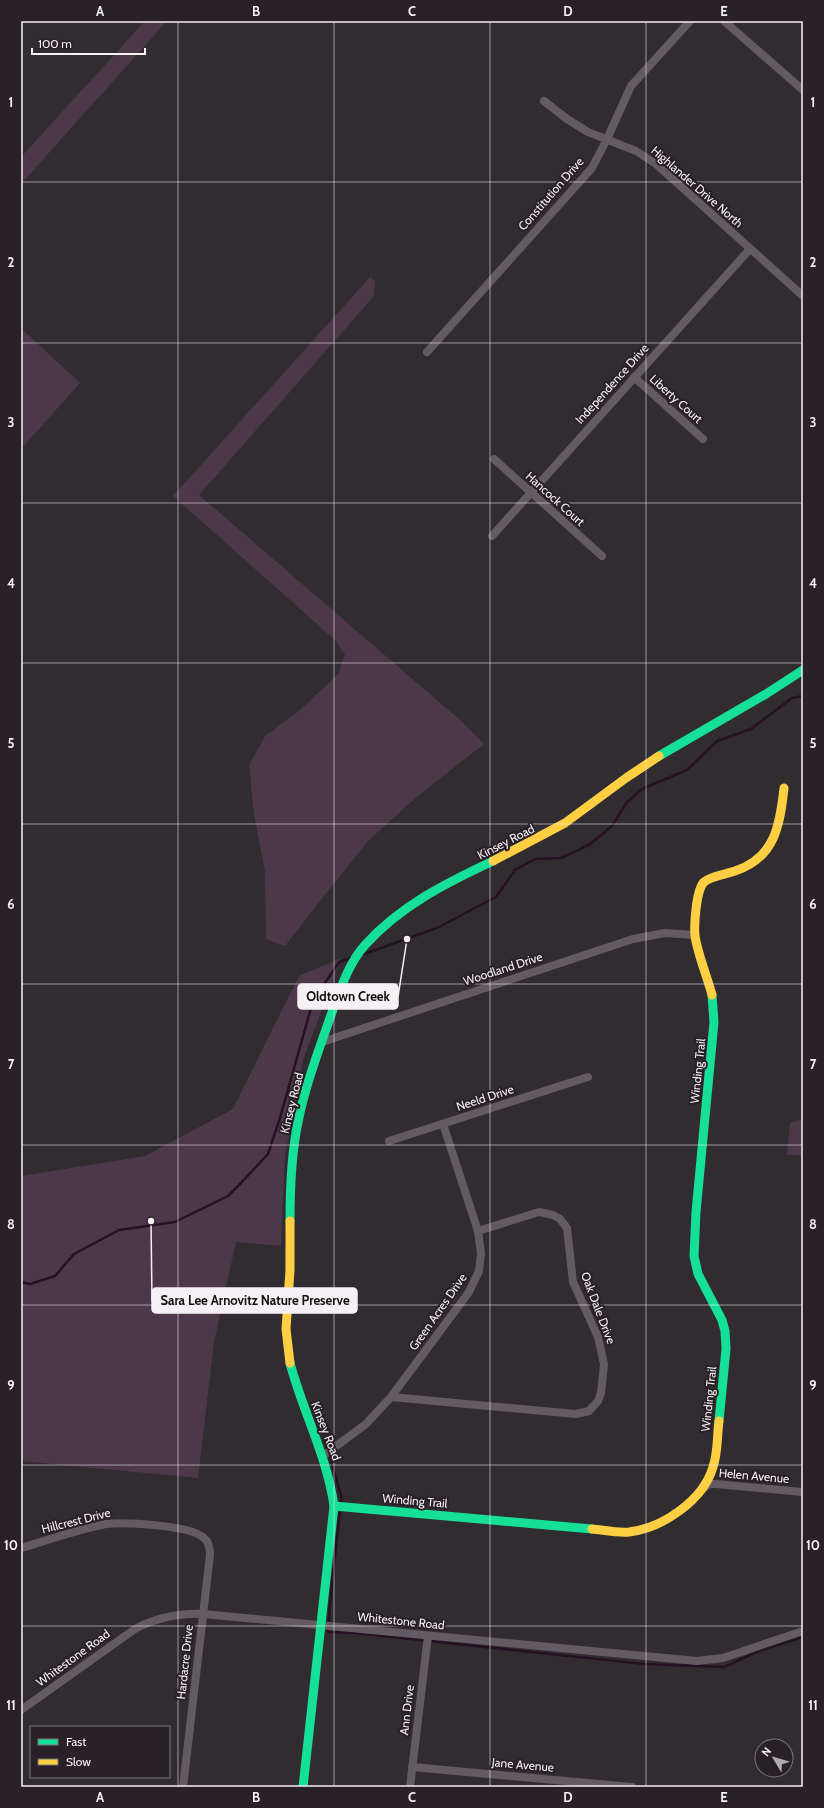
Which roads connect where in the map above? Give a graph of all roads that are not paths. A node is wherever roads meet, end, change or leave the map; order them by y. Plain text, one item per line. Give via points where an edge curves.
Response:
1 (690, 21) edge
2 (724, 21) edge
3 (803, 90) edge
4 (544, 101) dead end
5 (607, 139) junction
6 (750, 249) junction
7 (803, 296) edge
8 (427, 352) dead end
9 (634, 377) junction
10 (703, 439) dead end
11 (494, 459) dead end
12 (530, 493) junction
13 (492, 536) dead end
14 (602, 556) dead end
15 (803, 670) edge
16 (784, 788) dead end
17 (695, 935) junction
18 (322, 1042) junction
19 (588, 1077) dead end
20 (443, 1124) junction
21 (389, 1141) dead end
22 (478, 1231) junction
23 (391, 1398) junction
24 (324, 1455) junction
25 (704, 1488) junction
26 (803, 1492) edge
27 (334, 1506) junction
28 (206, 1540) joint
29 (21, 1548) edge
30 (203, 1614) junction
31 (321, 1625) junction
32 (803, 1631) edge
33 (428, 1636) junction
34 (21, 1710) edge
35 (412, 1767) junction
36 (183, 1787) edge
37 (303, 1787) edge
38 (410, 1787) edge
39 (632, 1787) edge

1 - 5 street, Constitution Drive via 631,86
2 - 3 street
4 - 5 street, Highlander Drive North via 588,132
5 - 6 street, Highlander Drive North via 636,151 656,164
5 - 8 street, Constitution Drive via 592,168
6 - 7 street, Highlander Drive North
6 - 9 street, Independence Drive
9 - 10 street, Liberty Court
9 - 12 street, Independence Drive
11 - 12 street, Hancock Court
12 - 13 street, Independence Drive
12 - 14 street, Hancock Court
15 - 18 street, Kinsey Road via 648,762 555,829 409,906 384,925 351,966
16 - 17 street via 779,829 767,851 746,868 707,881 699,888
17 - 18 street, Woodland Drive via 665,933 633,939
17 - 25 street, Winding Trail via 712,993 714,1022 696,1205 694,1256 698,1274 722,1320 726,1349 714,1466
18 - 24 street, Kinsey Road via 301,1108 294,1145 286,1335 294,1382
19 - 20 street, Neeld Drive
20 - 21 street, Neeld Drive
20 - 22 street, Green Acres Drive
22 - 23 street, Green Acres Drive via 482,1254 475,1282
22 - 23 street, Oak Dale Drive via 539,1212 553,1215 565,1224 573,1282 598,1337 602,1353 604,1375 598,1401 589,1411 576,1414
23 - 24 street, Green Acres Drive via 366,1424
24 - 27 street, Kinsey Road
25 - 26 street, Helen Avenue via 716,1484
25 - 27 street, Winding Trail via 661,1522 627,1532
27 - 31 street, Kinsey Road
28 - 29 street, Hillcrest Drive via 196,1533 178,1528 119,1523 98,1526
28 - 30 street, Hardacre Drive via 210,1554
30 - 31 street, Whitestone Road
30 - 34 street, Whitestone Road via 168,1616 141,1625
30 - 36 street, Hardacre Drive
31 - 33 street, Whitestone Road
31 - 37 street, Kinsey Road
32 - 33 street, Whitestone Road via 723,1658 697,1661
33 - 35 street, Ann Drive
35 - 38 street, Ann Drive
35 - 39 street, Jane Avenue

